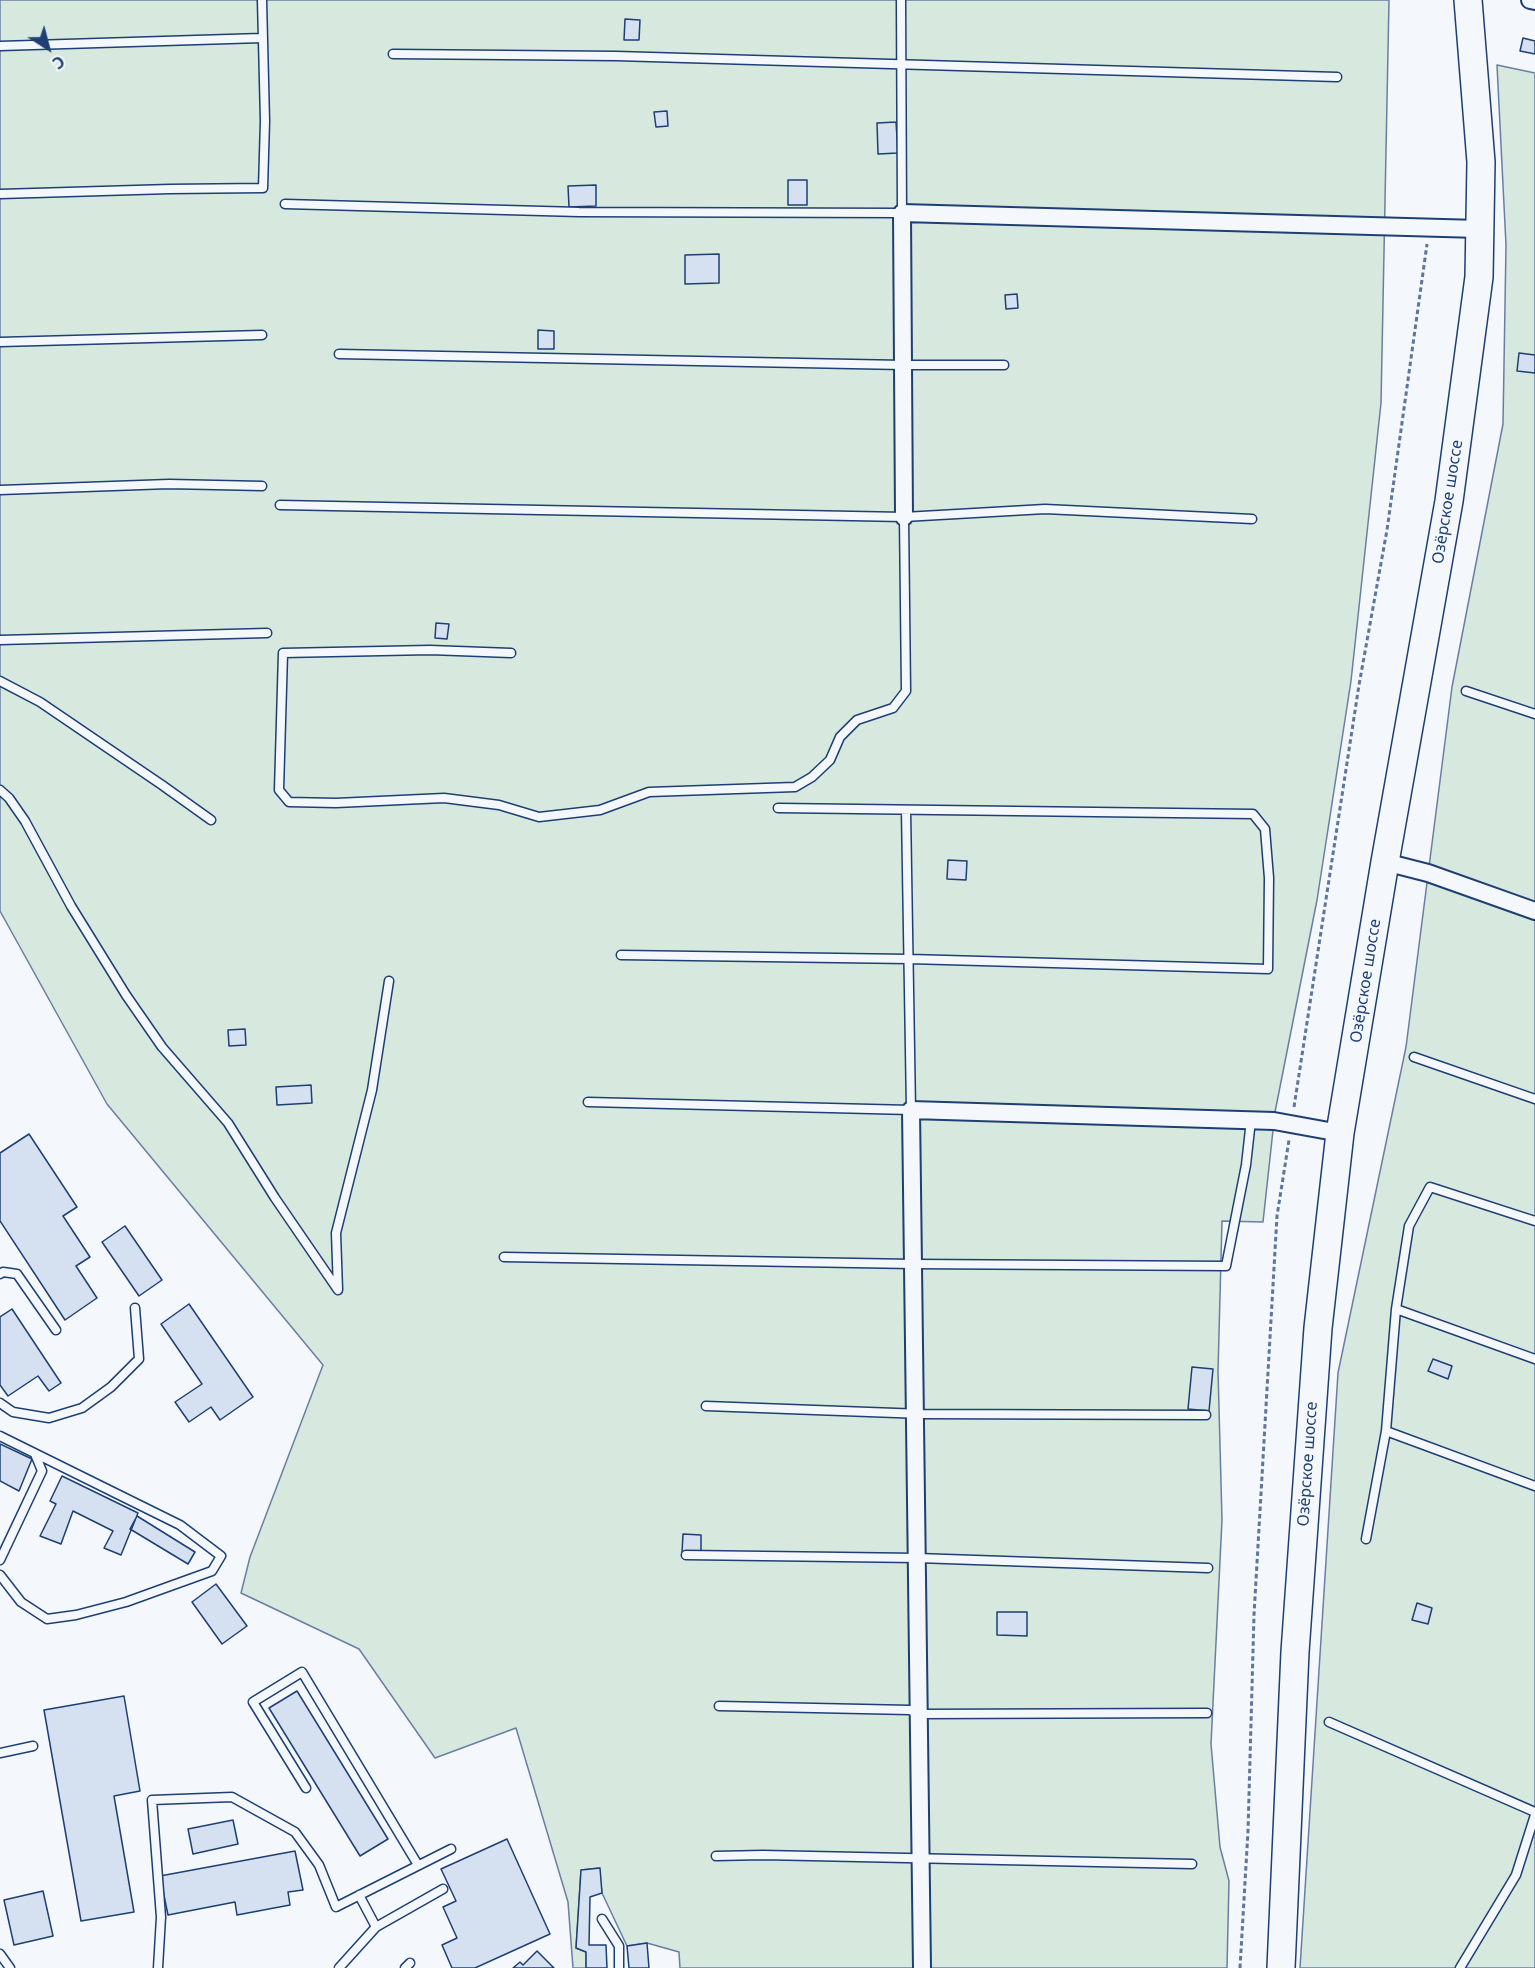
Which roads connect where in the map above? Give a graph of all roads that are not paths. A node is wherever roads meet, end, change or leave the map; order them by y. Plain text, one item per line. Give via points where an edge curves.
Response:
1 (262, 0) edge
2 (901, 0) edge
3 (1468, 0) edge
4 (1530, 0) edge
5 (1535, 1) edge
6 (262, 38) junction
7 (0, 46) edge
8 (393, 54) dead end
9 (901, 64) junction
10 (1337, 77) dead end
11 (0, 194) edge
12 (285, 204) dead end
13 (902, 213) junction
14 (1479, 230) junction
15 (262, 335) dead end
16 (0, 342) edge
17 (339, 354) dead end
18 (903, 365) junction
19 (1004, 365) dead end
20 (262, 486) dead end
21 (0, 490) edge
22 (280, 505) dead end
23 (904, 517) junction
24 (1252, 519) dead end
25 (267, 633) dead end
26 (0, 640) edge
27 (512, 653) dead end
28 (0, 681) edge
29 (1467, 691) dead end
30 (1535, 714) edge
31 (0, 790) edge
32 (778, 808) dead end
33 (906, 810) junction
34 (211, 820) dead end
35 (1385, 862) junction
36 (1535, 911) edge
37 (621, 955) dead end
38 (909, 959) junction
39 (389, 981) dead end
40 (1414, 1057) dead end
41 (1535, 1099) edge
42 (588, 1102) dead end
43 (911, 1110) junction
44 (1251, 1120) junction
45 (1340, 1133) junction
46 (1535, 1221) edge
47 (504, 1257) dead end
48 (913, 1264) junction
49 (0, 1274) edge
50 (135, 1308) dead end
51 (1396, 1309) junction
52 (56, 1330) dead end
53 (1535, 1359) edge
54 (0, 1403) edge
55 (706, 1406) dead end
56 (915, 1413) junction
57 (1206, 1415) dead end
58 (1386, 1431) junction
59 (0, 1436) edge
60 (35, 1454) junction
61 (1535, 1486) edge
62 (1366, 1539) dead end
63 (687, 1556) dead end
64 (917, 1557) junction
65 (0, 1560) edge
66 (1208, 1568) dead end
67 (0, 1575) edge
68 (719, 1706) dead end
69 (1207, 1713) dead end
70 (919, 1714) junction
71 (1329, 1722) dead end
72 (33, 1746) dead end
73 (0, 1753) edge
74 (306, 1788) dead end
75 (1535, 1814) edge
76 (451, 1849) dead end
77 (716, 1856) dead end
78 (921, 1859) junction
79 (1192, 1864) dead end
80 (418, 1865) junction
81 (443, 1889) dead end
82 (359, 1895) junction
83 (602, 1919) dead end
84 (376, 1927) junction
85 (0, 1954) edge
86 (10, 1968) edge
87 (158, 1968) edge
88 (339, 1968) edge
89 (619, 1968) edge
90 (922, 1968) edge
91 (1281, 1968) edge
92 (1460, 1968) edge

1 - 6 lane
2 - 9 lane
3 - 14 main road, Озёрское шоссе via 1481,162
4 - 5 street
6 - 7 lane
6 - 11 lane via 264,188
8 - 9 lane
9 - 10 lane
9 - 13 lane
12 - 13 lane via 579,212
13 - 14 street
13 - 18 street
14 - 35 main road, Озёрское шоссе via 1479,277 1449,501
15 - 16 lane
17 - 18 lane
18 - 19 lane
18 - 23 street
20 - 21 lane via 169,483
22 - 23 lane
23 - 24 lane via 1045,510
23 - 27 lane via 906,691 893,708 857,720 840,737 830,760 795,787 649,792 600,810 539,817 499,805 444,798 289,802 279,790 283,653
25 - 26 lane
28 - 34 lane via 40,702
29 - 30 lane
31 - 39 lane via 26,821 71,906 126,995 162,1047 228,1123 338,1290 336,1233 372,1090
32 - 33 lane
33 - 38 lane
33 - 38 lane via 1253,814 1265,829 1269,878 1268,969
35 - 36 street
35 - 45 main road, Озёрское шоссе
37 - 38 lane
38 - 43 lane
40 - 41 lane
42 - 43 lane
43 - 44 street
43 - 48 street
44 - 45 street
44 - 48 lane via 1226,1266
45 - 91 main road, Озёрское шоссе via 1317,1340 1295,1652
46 - 51 lane via 1430,1187 1409,1226
47 - 48 lane
48 - 56 street
49 - 52 lane via 17,1274
50 - 54 lane via 139,1359 82,1408 49,1418 14,1412
51 - 53 lane
51 - 58 lane
55 - 56 lane
56 - 57 lane
56 - 64 street
58 - 61 lane
58 - 62 lane
59 - 60 lane
60 - 65 lane via 42,1471
60 - 67 lane via 180,1525 221,1556 212,1571 126,1602 47,1619 21,1602
63 - 64 lane
64 - 66 lane
64 - 70 street
68 - 70 lane via 910,1710
69 - 70 lane
70 - 78 street
71 - 75 lane
72 - 73 lane
74 - 80 lane via 253,1702 303,1672
75 - 92 lane via 1516,1875
76 - 80 lane
77 - 78 lane
78 - 79 lane
78 - 90 street
80 - 82 lane
81 - 84 lane
82 - 84 lane
82 - 87 lane via 336,1907 319,1865 295,1832 232,1797 152,1800 161,1917
83 - 89 lane via 619,1946
84 - 88 lane
85 - 86 lane

